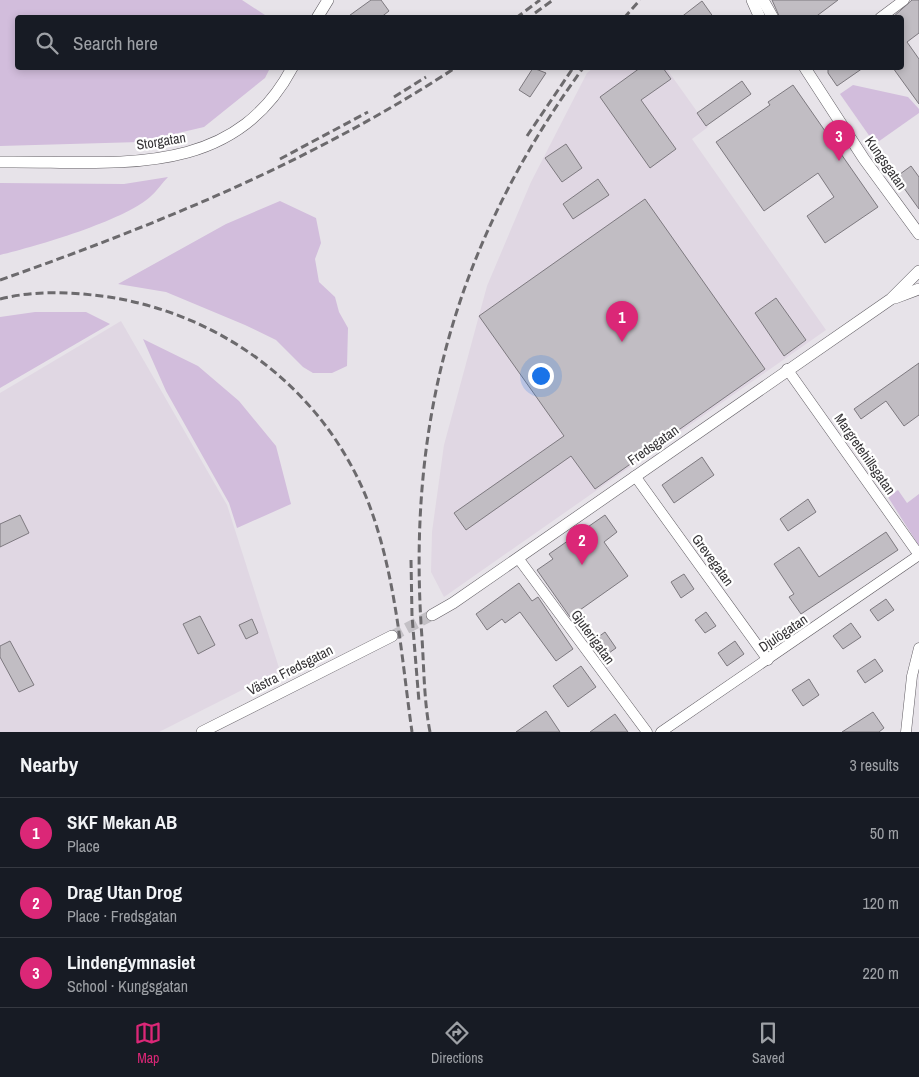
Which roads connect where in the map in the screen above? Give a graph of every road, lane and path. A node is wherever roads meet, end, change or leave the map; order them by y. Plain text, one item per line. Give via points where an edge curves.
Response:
1 (328, 0) edge
2 (752, 0) edge
3 (764, 0) edge
4 (904, 0) edge
5 (318, 15) edge
6 (759, 15) edge
7 (772, 15) edge
8 (884, 15) edge
9 (291, 70) edge
10 (806, 70) edge
11 (0, 162) edge
12 (910, 224) junction
13 (919, 234) edge
14 (919, 242) edge
15 (919, 271) edge
16 (919, 289) edge
17 (891, 299) junction
18 (787, 369) junction
19 (635, 476) junction
20 (919, 555) edge
21 (518, 558) junction
22 (432, 615) tunnel mouth
23 (392, 636) tunnel mouth
24 (919, 648) edge
25 (768, 660) junction
26 (202, 732) edge
27 (647, 732) edge
28 (661, 732) edge
29 (906, 732) edge

1 - 5 street
2 - 6 street
3 - 7 street
4 - 8 street
9 - 11 street, Storgatan via 274,98 258,113 222,139 189,153 151,161
10 - 12 street, Kungsgatan
12 - 13 street, Kungsgatan
12 - 14 street, Kungsgatan
15 - 17 street, Fredsgatan
16 - 17 street, Fredsgatan
17 - 18 street, Fredsgatan
18 - 19 street, Fredsgatan
18 - 20 street, Margretehillsgatan
19 - 21 street, Fredsgatan
19 - 25 street, Grevegatan
20 - 25 street, Djulögatan
21 - 22 street, Fredsgatan
21 - 27 street, Gjuterigatan
23 - 26 street, Västra Fredsgatan
24 - 29 street via 912,676
25 - 28 street, Djulögatan

